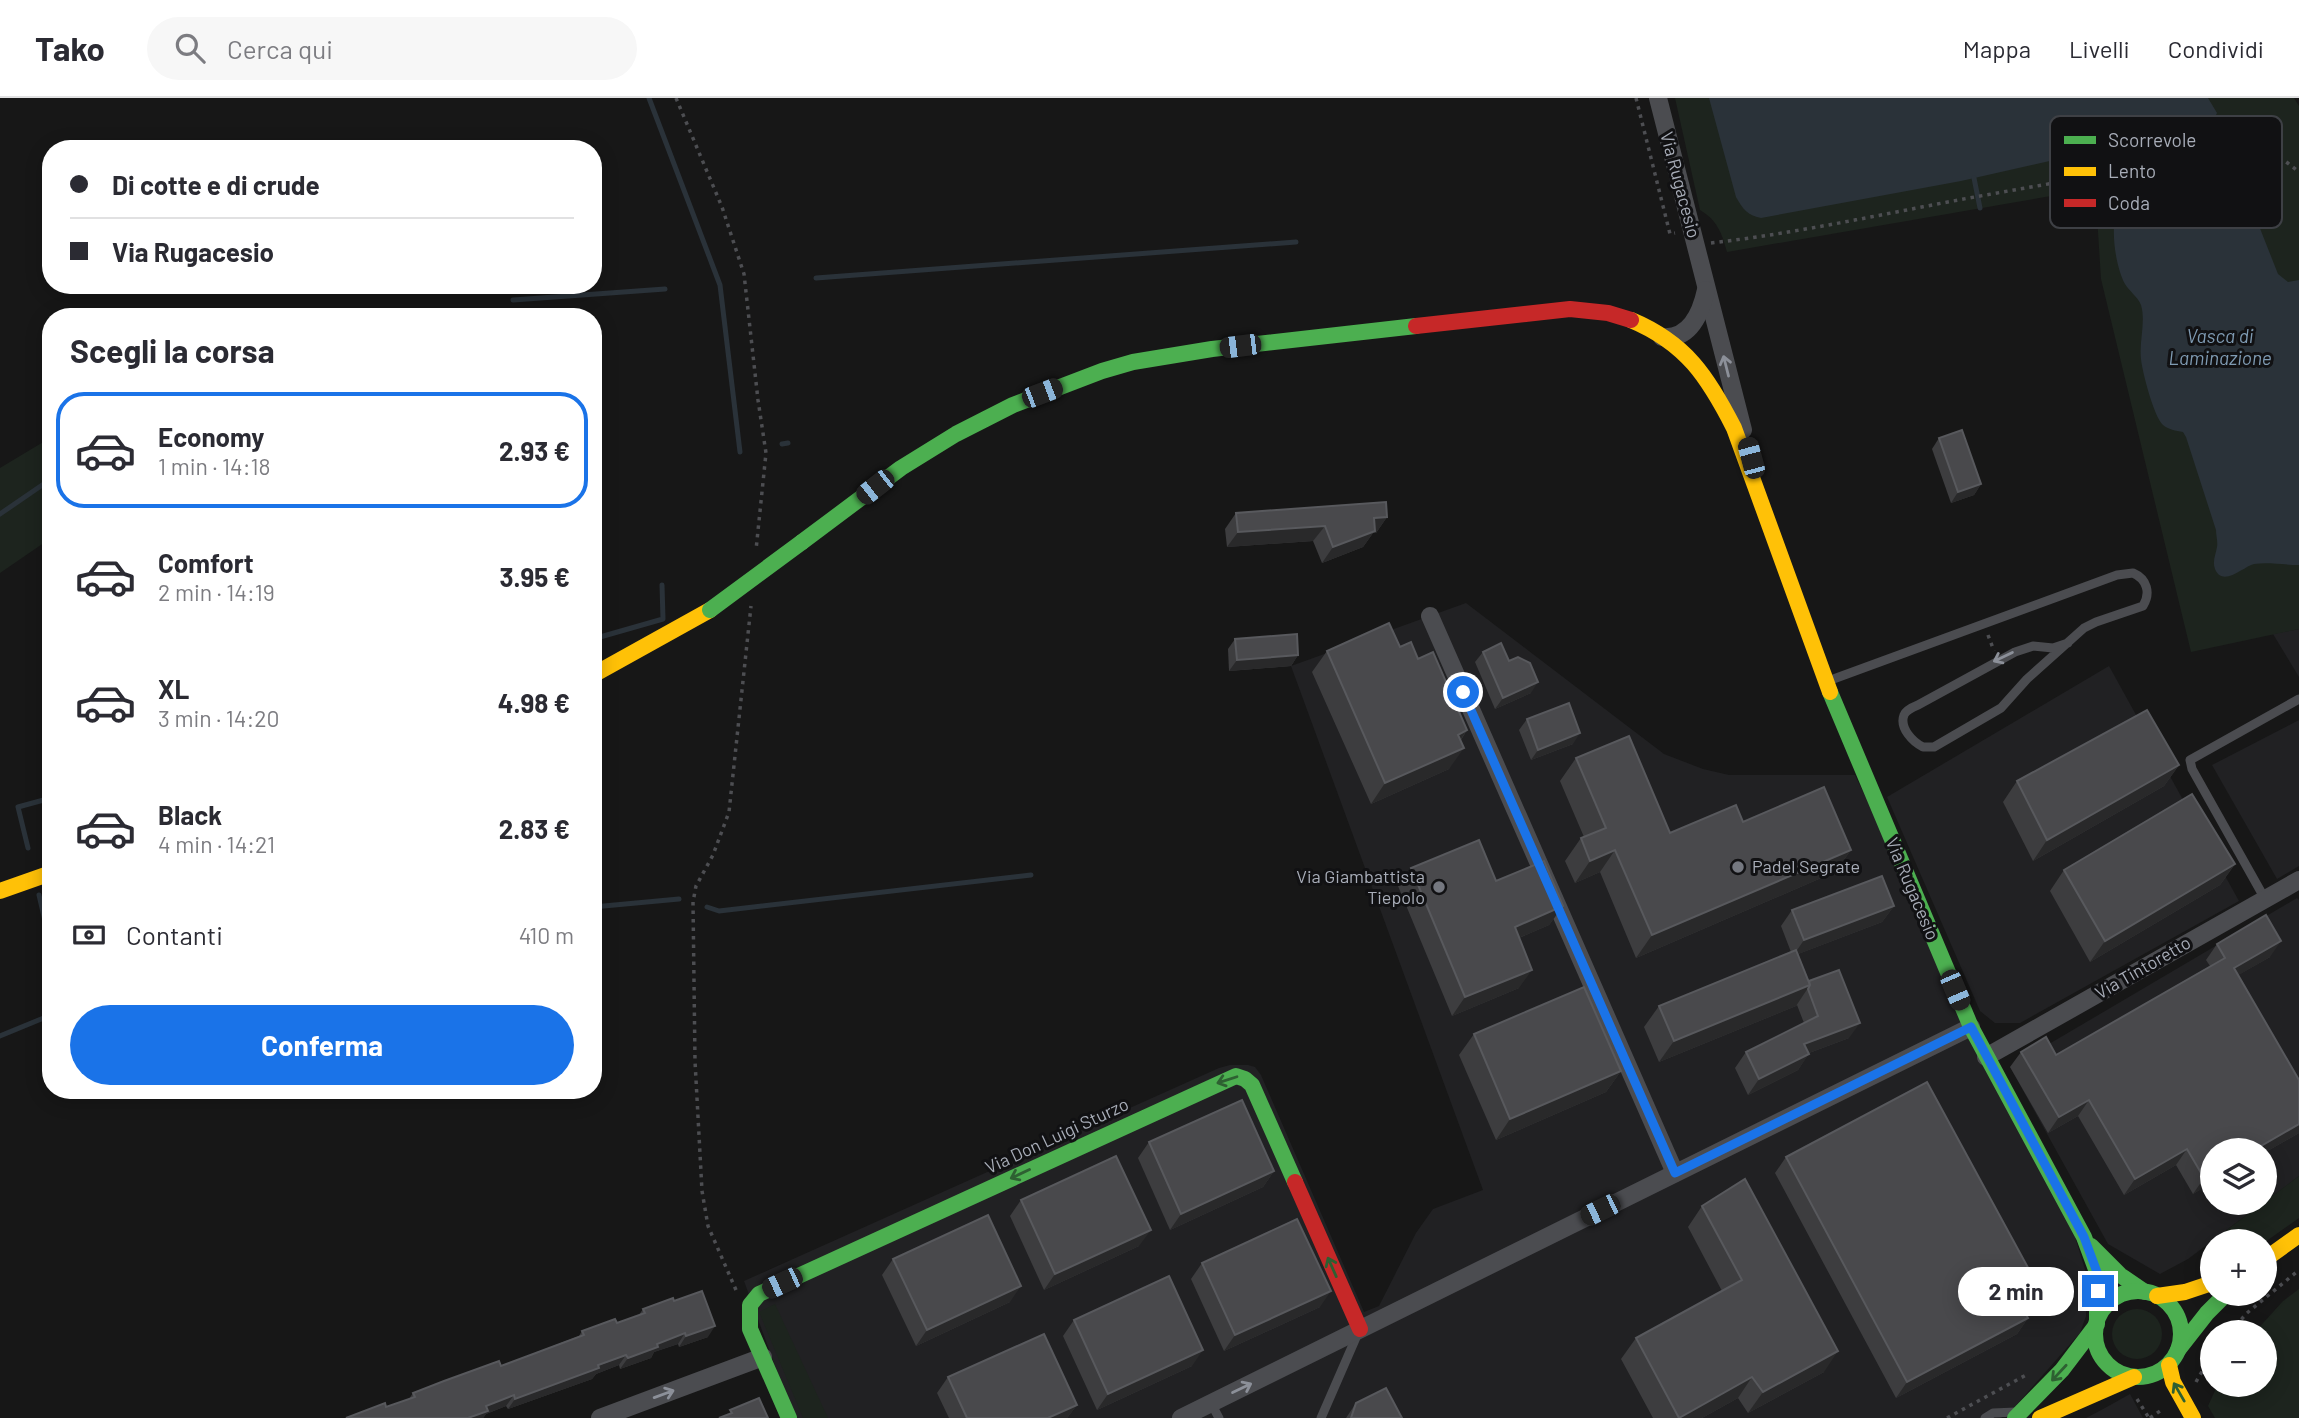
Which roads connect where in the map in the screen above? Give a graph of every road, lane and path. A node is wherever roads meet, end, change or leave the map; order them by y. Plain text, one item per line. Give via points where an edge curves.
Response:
1 (676, 98) edge
2 (1636, 98) edge
3 (1658, 98) edge
4 (2282, 161) edge
5 (2299, 173) edge
6 (2050, 184) edge
7 (1679, 232) dead end
8 (1696, 245) junction
9 (1705, 280) junction
10 (1673, 336) junction
11 (766, 453) dead end
12 (1769, 526) junction
13 (1430, 616) dead end
14 (1983, 624) junction
15 (2068, 643) junction
16 (1998, 660) junction
17 (602, 670) edge
18 (1826, 682) junction
19 (2299, 699) edge
20 (736, 760) dead end
21 (42, 876) edge
22 (2299, 880) edge
23 (0, 891) edge
24 (2265, 898) junction
25 (1971, 1027) junction
26 (1986, 1057) junction
27 (1675, 1173) junction
28 (2299, 1235) edge
29 (2084, 1237) junction
30 (2277, 1251) edge
31 (2299, 1270) edge
32 (2200, 1287) edge
33 (2151, 1294) junction
34 (2214, 1306) edge
35 (748, 1317) junction
36 (2241, 1320) edge
37 (2097, 1324) junction
38 (1360, 1329) junction
39 (2178, 1351) junction
40 (763, 1357) junction
41 (2169, 1365) junction
42 (2200, 1376) edge
43 (2140, 1377) junction
44 (2192, 1390) dead end
45 (1215, 1410) edge
46 (2018, 1415) edge
47 (600, 1418) edge
48 (789, 1418) edge
49 (1181, 1418) edge
50 (1321, 1418) edge
51 (1985, 1418) edge
52 (2040, 1418) edge
53 (2176, 1418) edge
54 (2193, 1418) edge

1 - 11 path via 722,207 744,274
2 - 7 path via 1670,234
3 - 8 street, Via Rugacesio
4 - 5 path
6 - 8 path via 1866,220
8 - 9 street, Via Rugacesio
9 - 10 street via 1695,321
12 -> 9 street, Via Rugacesio
10 - 12 main road, Via Rugacesio via 1717,395 1745,455
10 - 17 main road, Via Rugacesio, bridge via 1621,315 1570,309 1133,362 1042,393 965,429 901,468 710,610
12 - 18 main road, Via Rugacesio
13 - 27 street
14 - 15 lane via 2117,575 2133,573 2145,582 2148,592 2143,606 2089,625
14 - 16 path
14 - 18 lane
15 -> 16 lane via 2028,647
15 - 16 lane via 1998,711 1934,747 1913,741 1904,723 1905,713
18 - 25 main road, Via Rugacesio
19 - 24 lane via 2190,760
20 - 35 path via 729,812 693,902 695,1040 704,1210
21 - 23 main road
22 - 24 street, Via Tintoretto
24 - 26 street, Via Tintoretto
25 - 26 main road, Via Rugacesio
25 - 27 street
26 - 29 main road, Via Rugacesio
27 - 38 street
28 - 30 main road
29 - 33 main road, Via Rugacesio via 2120,1275
29 - 37 main road, Via Rugacesio via 2097,1272
31 - 36 path
32 - 33 main road
33 - 37 main road via 2120,1295 2102,1312
33 - 39 main road via 2176,1313 2181,1338
34 - 39 main road
38 -> 35 main road, Via Don Luigi Sturzo via 1252,1085 1241,1077 1227,1079 759,1294
35 - 40 main road
37 - 43 main road via 2095,1338 2108,1364 2120,1373
37 -> 46 main road via 2080,1349
45 -> 38 street
38 - 50 lane
39 - 41 main road
47 -> 40 street
40 - 48 main road
41 - 43 main road
54 -> 41 main road
42 - 44 path
43 - 52 main road
43 - 53 main road via 2161,1390
45 - 49 street
46 - 51 lane via 1993,1413

